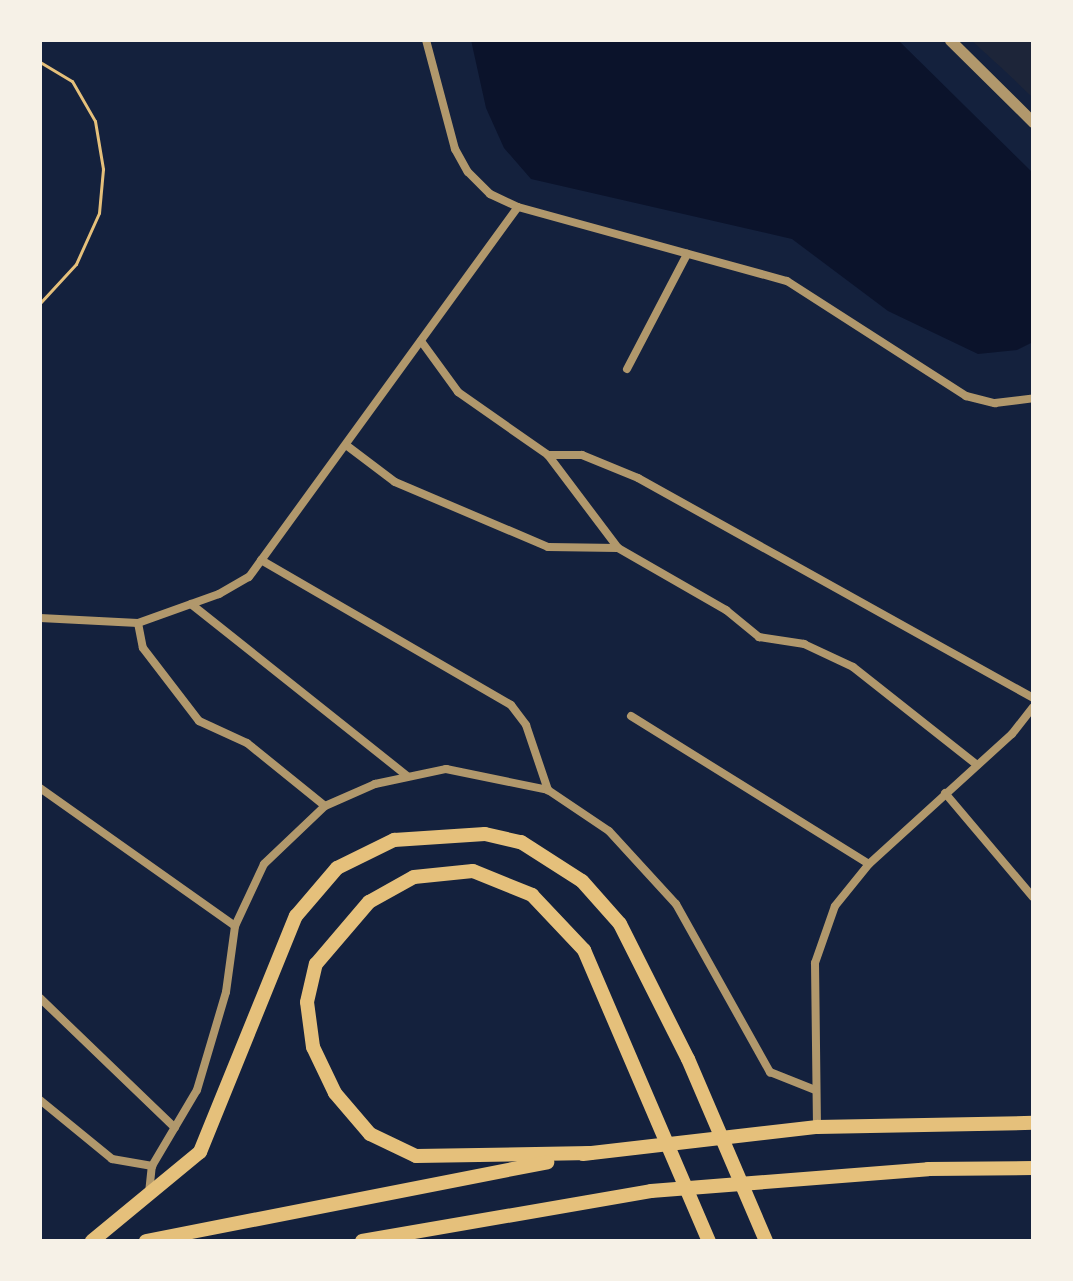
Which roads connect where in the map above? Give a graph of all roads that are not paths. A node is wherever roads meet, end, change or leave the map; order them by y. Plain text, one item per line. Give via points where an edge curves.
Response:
1 (426, 40) edge
2 (950, 40) edge
3 (1033, 122) edge
4 (518, 207) junction
5 (687, 254) junction
6 (421, 341) junction
7 (627, 369) dead end
8 (1033, 398) edge
9 (346, 445) junction
10 (548, 455) junction
11 (618, 548) junction
12 (261, 560) junction
13 (191, 604) junction
14 (40, 618) edge
15 (138, 623) junction
16 (1033, 698) edge
17 (1033, 707) edge
18 (631, 716) dead end
19 (977, 765) junction
20 (407, 776) junction
21 (40, 788) edge
22 (548, 790) junction
23 (945, 793) junction
24 (325, 806) junction
25 (869, 864) junction
26 (1033, 897) edge
27 (235, 926) junction
28 (40, 998) edge
29 (815, 1090) junction
30 (40, 1100) edge
31 (1033, 1123) edge
32 (817, 1127) junction
33 (175, 1128) junction
34 (591, 1153) junction
35 (152, 1166) junction
36 (1033, 1168) edge
37 (148, 1200) junction
38 (92, 1241) edge
39 (146, 1241) edge
40 (362, 1241) edge
41 (709, 1241) edge
42 (766, 1241) edge

1 - 4 street via 461,161 490,194
2 - 3 street
4 - 5 street
4 - 6 street
5 - 7 street
5 - 8 street via 801,287 966,396 995,403
6 - 9 street
6 - 10 street via 458,392
9 - 11 street via 395,482 548,547
9 - 12 street
10 - 11 street
10 - 16 street via 582,455 638,478
11 - 19 street via 726,610 759,637 804,644 853,667
12 - 13 street via 249,577
12 - 22 street via 511,705 526,725
13 - 15 street
13 - 20 street
14 - 15 street
15 - 24 street via 143,648 199,721 247,743
17 - 19 street
18 - 25 street
19 - 23 street
20 - 22 street via 446,769
20 - 24 street
21 - 27 street
22 - 29 street via 609,831 676,904 770,1072
23 - 25 street
23 - 26 street
24 - 27 street via 264,864
25 - 29 street via 835,906 815,963
27 - 33 street via 226,992 197,1090
28 - 33 street
29 - 32 street
30 - 35 street via 112,1159
31 - 32 highway
32 - 34 highway
33 - 35 street
34 - 39 highway
34 - 41 highway via 416,1156 370,1134 335,1093 313,1047 307,1002 316,964 369,902 414,877 473,871 532,895 584,950
35 - 37 street
36 - 40 highway via 928,1169 651,1191
37 - 38 highway
37 - 42 highway via 200,1152 296,916 337,868 394,840 497,837 521,842 582,881 620,924 688,1059

